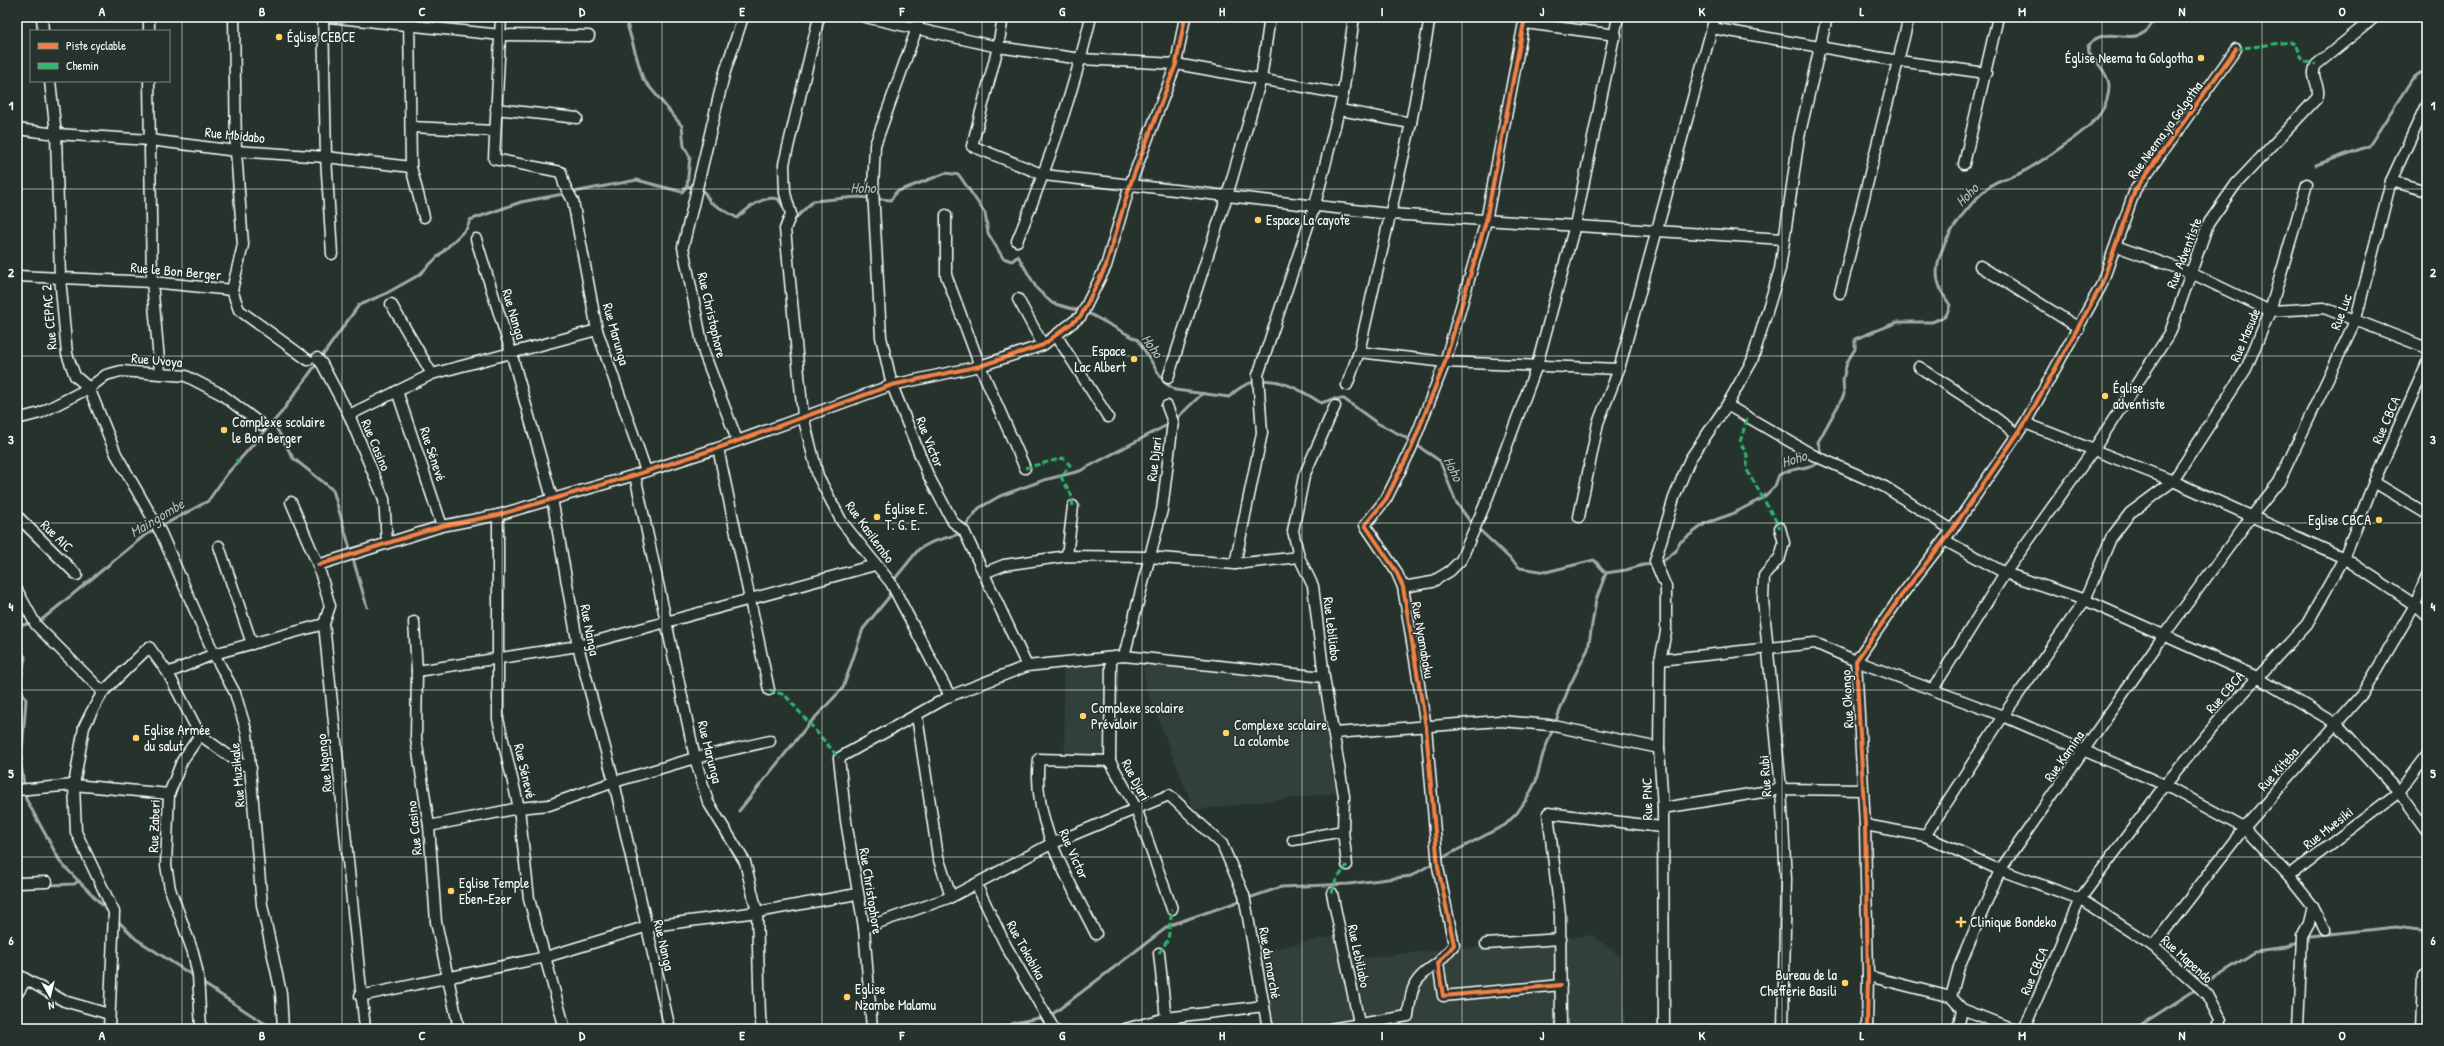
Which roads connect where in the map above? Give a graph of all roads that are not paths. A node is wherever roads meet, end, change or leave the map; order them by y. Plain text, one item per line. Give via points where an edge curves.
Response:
1 (42, 17) edge
2 (149, 17) edge
3 (234, 17) edge
4 (323, 17) edge
5 (329, 17) edge
6 (502, 17) edge
7 (744, 17) edge
8 (819, 17) edge
9 (865, 17) edge
10 (919, 17) edge
11 (1003, 17) edge
12 (1091, 17) edge
13 (1185, 17) edge
14 (1270, 17) edge
15 (1354, 17) edge
16 (1430, 17) edge
17 (1618, 17) edge
18 (1715, 17) edge
19 (1827, 17) edge
20 (1909, 17) edge
21 (1998, 17) edge
22 (2375, 17) edge
23 (1525, 20) edge
24 (409, 21) edge
25 (917, 28) junction
26 (1712, 28) junction
27 (44, 30) edge
28 (149, 30) edge
29 (501, 34) junction
30 (1616, 35) junction
31 (590, 36) dead end
32 (998, 47) junction
33 (1821, 47) junction
34 (2236, 49) dead end
35 (1081, 59) junction
36 (1899, 61) junction
37 (1176, 64) junction
38 (1986, 73) junction
39 (1261, 79) junction
40 (50, 82) edge
41 (149, 82) edge
42 (1344, 94) junction
43 (2427, 103) edge
44 (496, 109) junction
45 (1340, 110) junction
46 (577, 118) dead end
47 (1411, 123) junction
48 (410, 127) junction
49 (17, 128) edge
50 (495, 131) junction
51 (56, 134) junction
52 (150, 140) junction
53 (236, 151) junction
54 (326, 157) junction
55 (1964, 164) dead end
56 (411, 167) junction
57 (1044, 175) junction
58 (2391, 181) junction
59 (2307, 184) dead end
60 (1130, 185) junction
61 (2427, 191) edge
62 (1227, 196) junction
63 (1315, 205) junction
64 (1390, 214) junction
65 (946, 215) dead end
66 (424, 217) dead end
67 (1486, 221) junction
68 (1575, 225) junction
69 (1657, 230) junction
70 (476, 239) dead end
71 (1783, 239) junction
72 (1018, 241) dead end
73 (2116, 246) junction
74 (332, 254) dead end
75 (1980, 266) dead end
76 (2191, 273) junction
77 (17, 276) edge
78 (60, 277) junction
79 (152, 282) junction
80 (232, 290) junction
81 (1840, 293) dead end
82 (1018, 299) dead end
83 (391, 304) dead end
84 (2270, 311) junction
85 (2356, 319) junction
86 (2079, 328) junction
87 (597, 330) junction
88 (1056, 335) junction
89 (1043, 345) junction
90 (2427, 348) edge
91 (511, 352) junction
92 (1359, 352) junction
93 (316, 360) joint
94 (1445, 362) junction
95 (2427, 363) edge
96 (1536, 365) junction
97 (980, 366) junction
98 (1919, 367) dead end
99 (1619, 368) junction
100 (160, 372) junction
101 (432, 374) junction
102 (1168, 378) dead end
103 (892, 385) junction
104 (1347, 385) dead end
105 (89, 388) junction
106 (397, 391) junction
107 (1727, 405) junction
108 (1167, 406) dead end
109 (1335, 406) dead end
110 (348, 415) junction
111 (803, 416) junction
112 (1108, 417) dead end
113 (17, 419) edge
114 (2025, 423) junction
115 (262, 425) dead end
116 (2017, 434) junction
117 (737, 440) junction
118 (718, 448) junction
119 (2094, 449) junction
120 (1025, 468) dead end
121 (646, 471) junction
122 (635, 475) junction
123 (2174, 481) junction
124 (2374, 482) junction
125 (552, 498) junction
126 (292, 502) dead end
127 (1073, 506) dead end
128 (2427, 514) edge
129 (498, 515) junction
130 (17, 516) edge
131 (1579, 517) dead end
132 (2251, 517) junction
133 (442, 526) junction
134 (1780, 528) dead end
135 (159, 530) joint
136 (1952, 530) junction
137 (1944, 540) junction
138 (387, 542) junction
139 (219, 546) dead end
140 (1067, 556) junction
141 (1299, 556) junction
142 (1149, 558) junction
143 (2344, 558) junction
144 (875, 564) junction
145 (1235, 564) junction
146 (318, 565) junction
147 (984, 573) junction
148 (2005, 573) junction
149 (77, 575) dead end
150 (2427, 576) edge
151 (1402, 586) junction
152 (17, 590) edge
153 (751, 600) junction
154 (2085, 600) junction
155 (2415, 605) junction
156 (2427, 616) edge
157 (414, 622) dead end
158 (667, 622) junction
159 (324, 624) junction
160 (2164, 635) junction
161 (252, 644) junction
162 (578, 646) junction
163 (1769, 648) junction
164 (214, 654) junction
165 (1124, 656) junction
166 (1111, 658) junction
167 (497, 660) junction
168 (1660, 660) junction
169 (1856, 661) junction
170 (1027, 666) junction
171 (417, 671) junction
172 (168, 674) junction
173 (2257, 677) junction
174 (1324, 678) junction
175 (1933, 689) junction
176 (769, 690) dead end
177 (103, 692) junction
178 (950, 696) junction
179 (917, 716) junction
180 (2003, 716) junction
181 (2337, 724) junction
182 (1426, 727) junction
183 (1334, 733) junction
184 (200, 735) junction
185 (770, 741) dead end
186 (1659, 748) junction
187 (2086, 750) junction
188 (2427, 754) edge
189 (695, 758) junction
190 (1110, 761) junction
191 (251, 768) junction
192 (614, 782) junction
193 (2165, 784) junction
194 (74, 785) junction
195 (1781, 789) junction
196 (17, 790) edge
197 (1862, 790) junction
198 (2399, 792) junction
199 (169, 794) junction
200 (519, 808) junction
201 (1136, 808) junction
202 (1663, 808) junction
203 (1865, 825) junction
204 (429, 826) junction
205 (1661, 827) junction
206 (2244, 828) junction
207 (1343, 831) junction
208 (2427, 831) edge
209 (1924, 836) junction
210 (1293, 840) dead end
211 (1051, 844) junction
212 (1347, 865) dead end
213 (2000, 870) junction
214 (2289, 876) junction
215 (47, 882) dead end
216 (17, 883) edge
217 (976, 884) junction
218 (1332, 893) dead end
219 (858, 894) junction
220 (951, 897) junction
221 (2080, 899) junction
222 (2313, 906) junction
223 (1172, 909) dead end
224 (757, 912) junction
225 (645, 927) junction
226 (864, 928) junction
227 (2325, 929) dead end
228 (1096, 934) dead end
229 (1561, 939) junction
230 (1486, 944) dead end
231 (2153, 946) junction
232 (1159, 953) dead end
233 (546, 957) junction
234 (1438, 963) junction
235 (17, 974) edge
236 (1868, 976) junction
237 (2424, 976) dead end
238 (446, 977) junction
239 (26, 980) junction
240 (1561, 985) junction
241 (17, 994) edge
242 (360, 996) junction
243 (1951, 997) junction
244 (1264, 1006) junction
245 (1962, 1009) junction
246 (109, 1014) junction
247 (1166, 1018) junction
248 (1359, 1023) junction
249 (109, 1029) edge
250 (201, 1029) edge
251 (283, 1029) edge
252 (365, 1029) edge
253 (458, 1029) edge
254 (565, 1029) edge
255 (670, 1029) edge
256 (762, 1029) edge
257 (872, 1029) edge
258 (1054, 1029) edge
259 (1125, 1029) edge
260 (1167, 1029) edge
261 (1268, 1029) edge
262 (1330, 1029) edge
263 (1561, 1029) edge
264 (1664, 1029) edge
265 (1783, 1029) edge
266 (1866, 1029) edge
267 (1958, 1029) edge
268 (2013, 1029) edge
269 (2024, 1029) edge
270 (2218, 1029) edge
271 (2298, 1029) edge
272 (2422, 1029) edge

1 - 27 street
2 - 28 street
3 - 53 street
4 - 54 street
5 - 24 street
6 - 29 street
7 - 117 street, Rue Christophore via 724,75 683,247 704,353
8 - 111 street, Rue Kasilembo via 784,164 785,193 791,214 785,229
9 - 25 street
10 - 25 street, Rue Victor
11 - 32 street
12 - 35 street
13 - 37 street
14 - 39 street
15 - 42 street
16 - 47 street
17 - 30 street
18 - 26 street
19 - 33 street
20 - 36 street
21 - 38 street
22 - 76 street, Rue Adventiste via 2316,65 2313,71 2319,88 2317,98 2236,184 2208,224
23 - 30 street
23 - 67 street
24 - 29 street
24 - 48 street
25 - 32 street
25 - 103 street, Rue Victor via 875,145 873,189 881,337
26 - 33 street
26 - 69 street
29 - 31 street
29 - 44 street
30 - 68 street
32 - 35 street
32 - 57 street via 972,146
33 - 36 street
33 - 71 street via 1799,137
34 - 73 street, Rue Neema ya Golgotha via 2135,190
35 - 37 street
35 - 57 street
36 - 38 street
36 - 81 street
37 - 39 street
37 - 60 street
38 - 55 street
39 - 42 street
39 - 62 street
40 - 51 street, Rue CEPAC 2
41 - 52 street
42 - 45 street
43 - 58 street, Rue Luc
44 - 46 street
44 - 50 street
45 - 47 street
45 - 63 street
47 - 64 street
48 - 50 street
48 - 56 street
49 - 51 street, Rue Mbidabo
50 - 87 street, Rue Marunga via 494,159 561,172 573,201
51 - 52 street, Rue Mbidabo
51 - 78 street, Rue CEPAC 2
52 - 53 street, Rue Mbidabo
52 - 79 street
53 - 54 street, Rue Mbidabo
53 - 80 street via 243,245
54 - 56 street, Rue Mbidabo
54 - 74 street
56 - 66 street
57 - 60 street
57 - 72 street
58 - 61 street
58 - 85 street, Rue Luc
59 - 84 street, Rue Masude
60 - 62 street
60 - 88 street via 1106,266 1080,316
62 - 63 street
62 - 102 street
63 - 64 street
63 - 145 street via 1259,380 1262,433
64 - 67 street
64 - 92 street
65 - 97 street via 946,275
67 - 68 street
67 - 94 street
68 - 69 street
68 - 96 street
69 - 71 street
69 - 99 street
70 - 91 street, Rue Nanga
71 - 107 street via 1780,269 1752,361
73 - 76 street
73 - 86 street, Rue Neema ya Golgotha via 2101,286
75 - 86 street
76 - 84 street
76 - 119 street, Rue Adventiste via 2170,333
77 - 78 street, Rue le Bon Berger
78 - 79 street, Rue le Bon Berger
78 - 105 street, Rue CEPAC 2 via 67,354 75,376
79 - 80 street, Rue le Bon Berger
79 - 100 street
80 - 93 street, Rue le Bon Berger via 239,310
82 - 89 street
83 - 101 street
84 - 85 street via 2324,308
84 - 123 street, Rue Masude via 2246,369
85 - 90 street
85 - 132 street, Rue Luc via 2278,482
86 - 114 street, Rue Neema ya Golgotha
87 - 91 street
87 - 121 street, Rue Marunga
88 - 89 street
88 - 112 street
89 - 97 street
91 - 101 street
91 - 125 street, Rue Nanga
92 - 94 street
92 - 104 street
93 - 110 street, Rue Casino
94 - 96 street
94 - 151 street, Rue Nyamabaku via 1412,445 1386,499 1365,525 1396,571
95 - 124 street, Rue CBCA
96 - 99 street
96 - 151 street via 1476,526 1460,560 1450,571 1432,582
97 - 103 street
97 - 120 street
98 - 116 street
99 - 131 street via 1598,423
100 - 105 street, Rue Uvoya via 121,371 106,375
100 - 115 street, Rue Uvoya via 193,379 221,394
101 - 106 street
103 - 111 street
103 - 147 street, Rue Victor via 928,475 953,522 964,531
105 - 113 street, Rue Uvoya via 40,413
105 - 135 street, Rue CEPAC 2 via 116,454
106 - 110 street
106 - 133 street, Rue Sénevé
107 - 136 street via 1813,455 1885,487
107 - 168 street, Rue PNC via 1690,459 1655,561 1666,587 1666,632
108 - 142 street, Rue Djari via 1173,422 1162,510
109 - 141 street, Rue Lebiliabo via 1304,476 1293,532
110 - 138 street, Rue Casino via 384,499
111 - 117 street
111 - 144 street, Rue Kasilembo via 818,476 842,522
114 - 116 street, Rue Okongo
114 - 119 street
116 - 136 street, Rue Okongo
117 - 118 street
118 - 121 street
118 - 153 street
119 - 123 street
119 - 148 street
121 - 122 street
122 - 125 street
122 - 158 street, Rue Marunga
123 - 132 street
123 - 154 street via 2130,513 2111,538
124 - 128 street
124 - 143 street, Rue CBCA
125 - 129 street
125 - 162 street, Rue Nanga
126 - 146 street, Rue Ngongo
127 - 140 street
129 - 133 street
129 - 167 street, Rue Sénevé
130 - 149 street, Rue AIC
132 - 143 street
132 - 160 street, Rue Kamina
133 - 138 street
134 - 163 street, Rue Rubi via 1784,544 1780,557 1764,576 1763,598
135 - 164 street, Rue Muzikale
136 - 137 street, Rue Okongo
137 - 148 street
137 - 169 street, Rue Okongo
138 - 146 street
139 - 161 street
140 - 142 street
140 - 147 street via 1004,565
141 - 145 street
141 - 174 street, Rue Lebiliabo via 1313,586
142 - 145 street
142 - 165 street, Rue Djari
143 - 155 street
143 - 173 street, Rue CBCA via 2306,624
144 - 153 street
144 - 178 street, Rue Kasilembo via 891,583
146 - 159 street, Rue Ngongo via 330,606
147 - 170 street, Rue Victor
148 - 154 street
148 - 175 street
150 - 155 street, Rue Kiteba
151 - 182 street, Rue Nyamabaku
152 - 177 street via 35,623
153 - 158 street
153 - 176 street
154 - 160 street
154 - 180 street
155 - 156 street
155 - 181 street, Rue Kiteba via 2363,693
157 - 171 street, Rue Casino
158 - 162 street
158 - 189 street, Rue Marunga
159 - 161 street
159 - 242 street, Rue Ngongo
160 - 173 street
160 - 187 street, Rue Kamina
161 - 164 street
162 - 167 street
162 - 192 street, Rue Nanga
163 - 168 street
163 - 169 street via 1815,643
163 - 195 street, Rue Rubi
164 - 172 street
164 - 191 street, Rue Muzikale via 235,693 247,733
165 - 166 street
165 - 174 street
166 - 170 street
166 - 190 street, Rue Djari
167 - 171 street
167 - 200 street, Rue Sénevé via 498,719
168 - 186 street, Rue PNC
169 - 175 street
169 - 197 street, Rue Okongo
170 - 178 street
171 - 204 street, Rue Casino via 416,738
172 - 177 street via 149,647
172 - 184 street
173 - 181 street
173 - 193 street, Rue CBCA
174 - 183 street, Rue Lebiliabo
175 - 180 street
177 - 194 street via 84,727
178 - 179 street
179 - 219 street, Rue Christophore via 839,758
179 - 220 street via 938,857
180 - 187 street
180 - 209 street
181 - 198 street
181 - 206 street, Rue Kiteba
182 - 183 street
182 - 186 street via 1500,721 1549,725
182 - 234 street, Rue Nyamabaku via 1437,862 1454,945
183 - 207 street, Rue Lebiliabo via 1344,796
184 - 191 street via 239,763
184 - 199 street, Rue Zaberi via 182,761
185 - 189 street
186 - 202 street, Rue PNC
187 - 193 street
187 - 213 street, Rue Kamina
188 - 198 street, Rue Mwesiki
189 - 192 street
189 - 224 street, Rue Marunga via 708,802 745,862
190 - 201 street, Rue Djari
190 - 211 street, Rue Victor via 1039,759 1036,782
191 - 251 street, Rue Muzikale via 262,905 281,993
192 - 200 street via 549,805
192 - 225 street, Rue Nanga
193 - 206 street
193 - 221 street, Rue CBCA
194 - 196 street
194 - 199 street
194 - 246 street via 76,832 114,912
195 - 197 street
195 - 202 street
195 - 265 street, Rue Rubi via 1786,879
197 - 203 street, Rue Okongo
198 - 208 street
198 - 214 street, Rue Mwesiki
199 - 250 street, Rue Zaberi via 166,865 170,889 193,952 198,975
200 - 204 street
200 - 233 street, Rue Sénevé via 529,899
201 - 211 street
201 - 223 street, Rue Djari
201 - 244 street, Rue du marché via 1168,795 1222,844 1245,899
202 - 205 street, Rue PNC
203 - 209 street, Rue Mapendo
203 - 236 street, Rue Okongo
204 - 238 street, Rue Casino via 436,922
205 - 229 street via 1548,813
205 - 264 street, Rue PNC
206 - 214 street
206 - 231 street, Rue Kiteba
207 - 210 street
207 - 212 street, Rue Lebiliabo
209 - 213 street, Rue Mapendo
211 - 217 street
211 - 228 street, Rue Victor
213 - 221 street, Rue Mapendo
213 - 243 street, Rue Kamina via 1959,967
214 - 222 street
215 - 216 street
217 - 220 street
217 - 258 street, Rue Tokobika via 1006,946
218 - 248 street, Rue Lebiliabo
219 - 224 street
219 - 226 street, Rue Christophore
220 - 226 street
221 - 231 street, Rue Mapendo
221 - 269 street, Rue CBCA
222 - 227 street
222 - 271 street via 2309,923 2302,936
224 - 225 street
224 - 256 street, Rue Marunga
225 - 233 street
225 - 255 street, Rue Nanga
226 - 257 street, Rue Christophore
229 - 230 street
229 - 240 street
231 - 270 street, Rue Mapendo via 2207,996 2220,1020
232 - 247 street
233 - 238 street
233 - 254 street, Rue Sénevé
234 - 240 street via 1442,996
234 - 248 street via 1421,974 1412,989 1408,1016
235 - 239 street
236 - 243 street
236 - 266 street, Rue Okongo
237 - 272 street
238 - 242 street
238 - 253 street, Rue Casino
239 - 241 street
239 - 246 street via 64,1001
240 - 263 street
242 - 252 street, Rue Ngongo
243 - 245 street
244 - 247 street
244 - 261 street, Rue du marché
245 - 267 street
245 - 268 street
246 - 249 street
247 - 259 street
247 - 260 street
248 - 262 street

